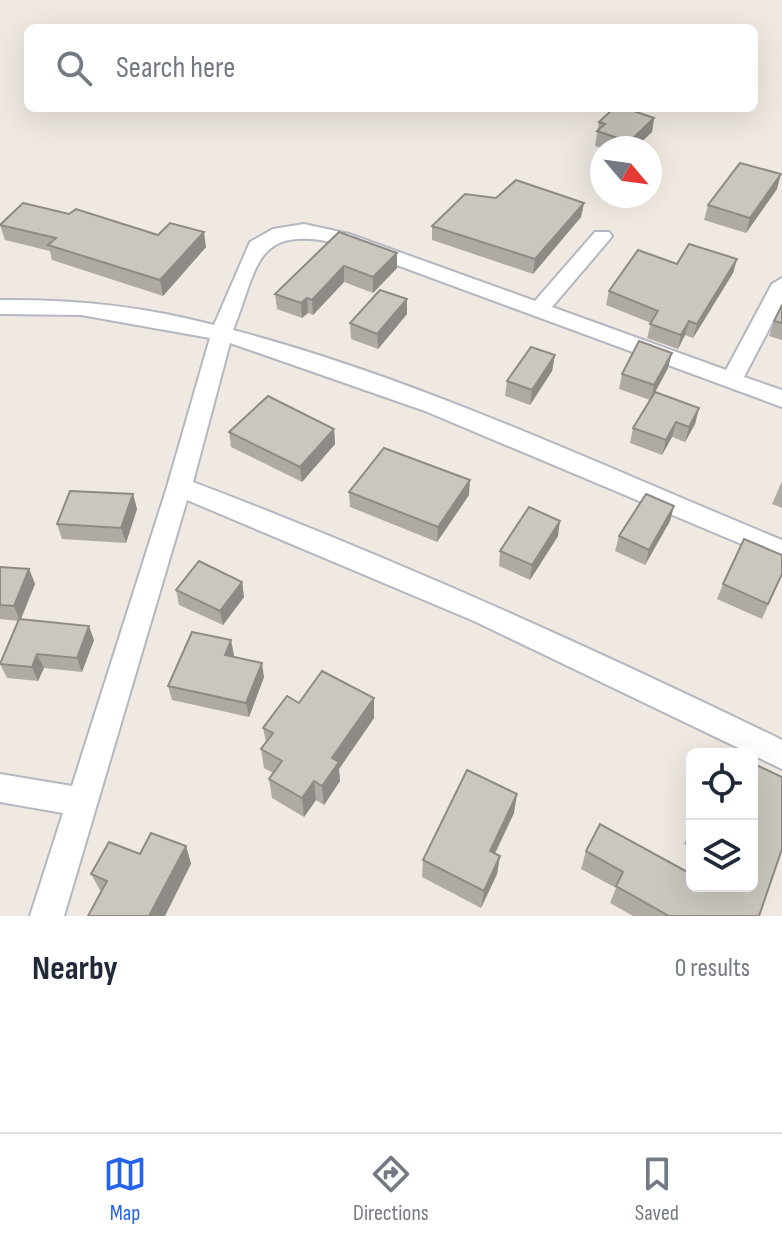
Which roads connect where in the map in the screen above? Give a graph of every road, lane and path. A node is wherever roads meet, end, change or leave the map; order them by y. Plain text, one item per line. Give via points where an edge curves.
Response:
1 (602, 236) dead end
2 (782, 284) edge
3 (0, 307) edge
4 (539, 310) junction
5 (222, 332) junction
6 (731, 381) junction
7 (782, 399) edge
8 (179, 487) junction
9 (782, 551) edge
10 (782, 755) edge
11 (0, 788) edge
12 (82, 802) junction
13 (47, 916) edge

1 - 4 street
2 - 6 street
3 - 5 street via 106,308
4 - 5 street via 342,238 304,230 280,233 257,246
4 - 6 street
5 - 8 street
5 - 9 street via 413,394
6 - 7 street
8 - 10 street via 415,582
8 - 12 street
11 - 12 street
12 - 13 street

